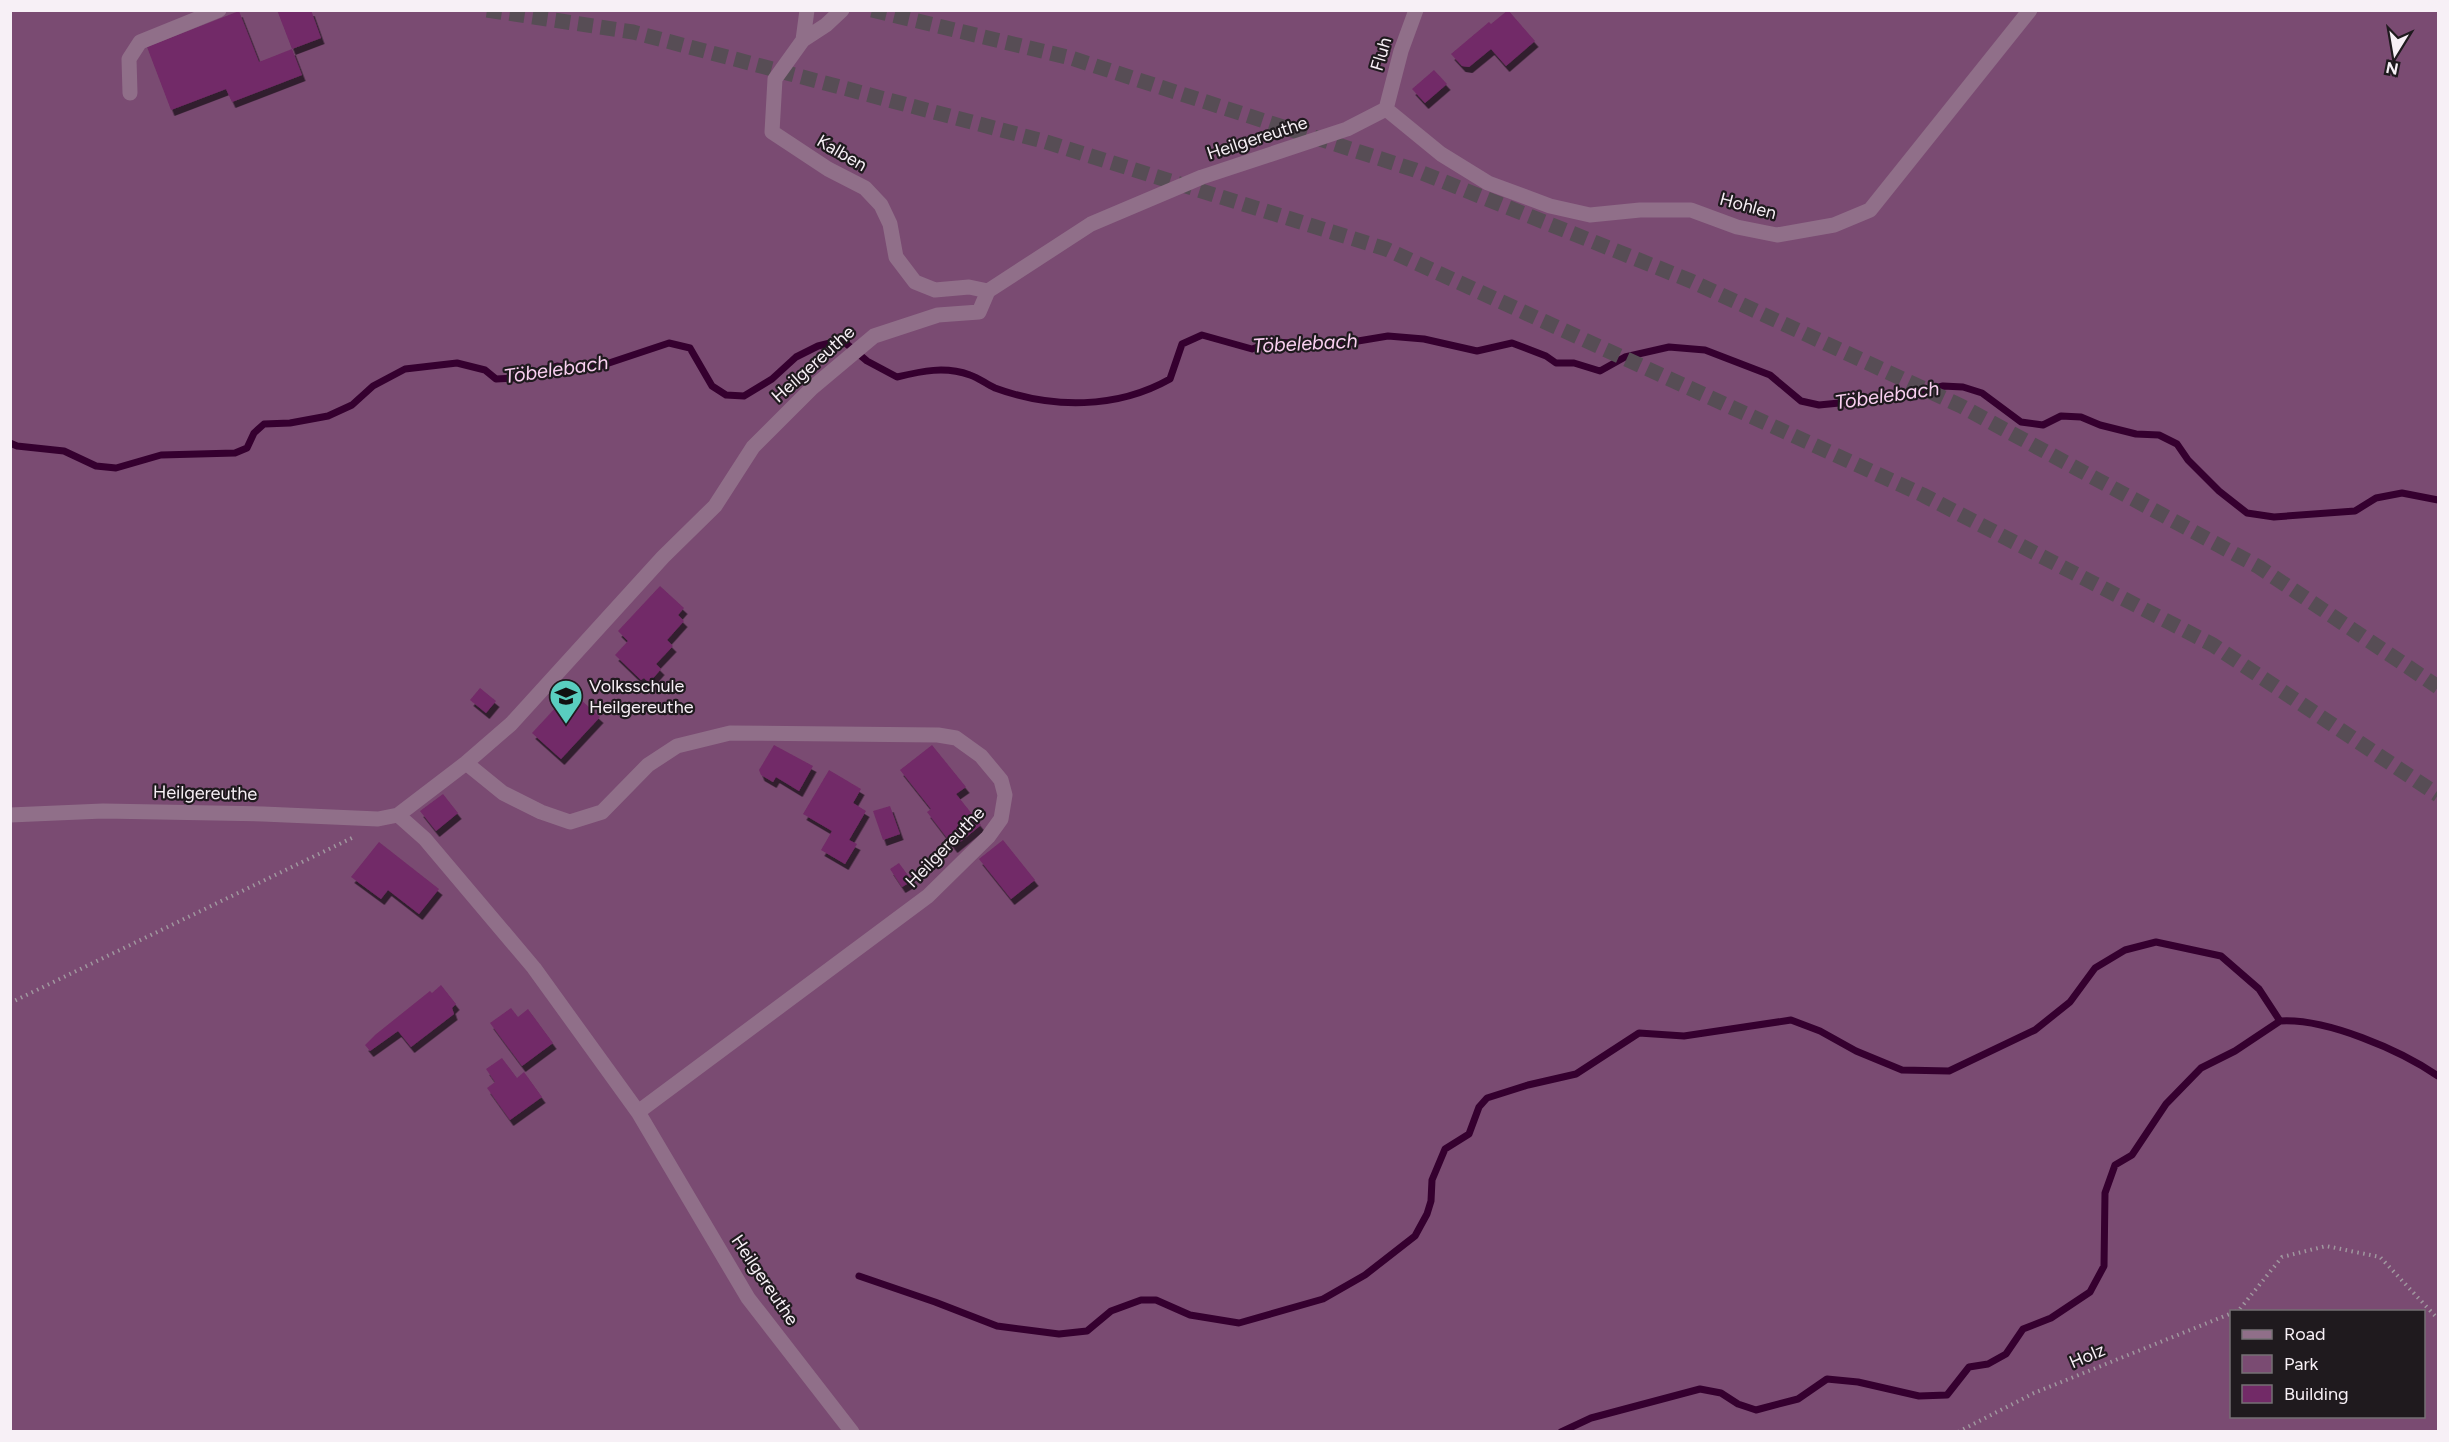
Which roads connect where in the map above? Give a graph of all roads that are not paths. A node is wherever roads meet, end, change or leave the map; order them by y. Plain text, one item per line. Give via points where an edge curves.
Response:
1 (219, 10) edge
2 (807, 10) edge
3 (842, 10) edge
4 (1416, 10) edge
5 (2030, 10) edge
6 (803, 40) junction
7 (130, 93) dead end
8 (1386, 109) junction
9 (988, 291) junction
10 (466, 763) junction
11 (10, 815) edge
12 (398, 815) junction
13 (638, 1112) junction
14 (852, 1431) edge

1 - 7 street via 140,42 129,59
2 - 6 street
3 - 6 street, Kalben
4 - 8 street, Fluh
5 - 8 street, Hohlen via 1870,210 1834,225 1777,235 1737,227 1691,210 1590,214 1550,206 1488,183 1441,154
6 - 9 street, Kalben via 775,79 772,132 873,196 890,224 896,257 915,282 935,290 969,287
8 - 9 street, Heilgereuthe via 1347,129 1202,177 1091,224
9 - 10 street, Heilgereuthe via 979,312 938,315 874,336 812,388 753,447 714,506 511,724
10 - 12 street, Heilgereuthe
10 - 13 street, Heilgereuthe via 502,793 570,822 602,812 648,765 677,746 730,733 956,738 981,756 1001,780 1005,795 1001,819 928,896
11 - 12 street, Heilgereuthe via 103,811 378,819
12 - 13 street, Heilgereuthe via 425,840 534,968
13 - 14 street, Heilgereuthe via 748,1298

